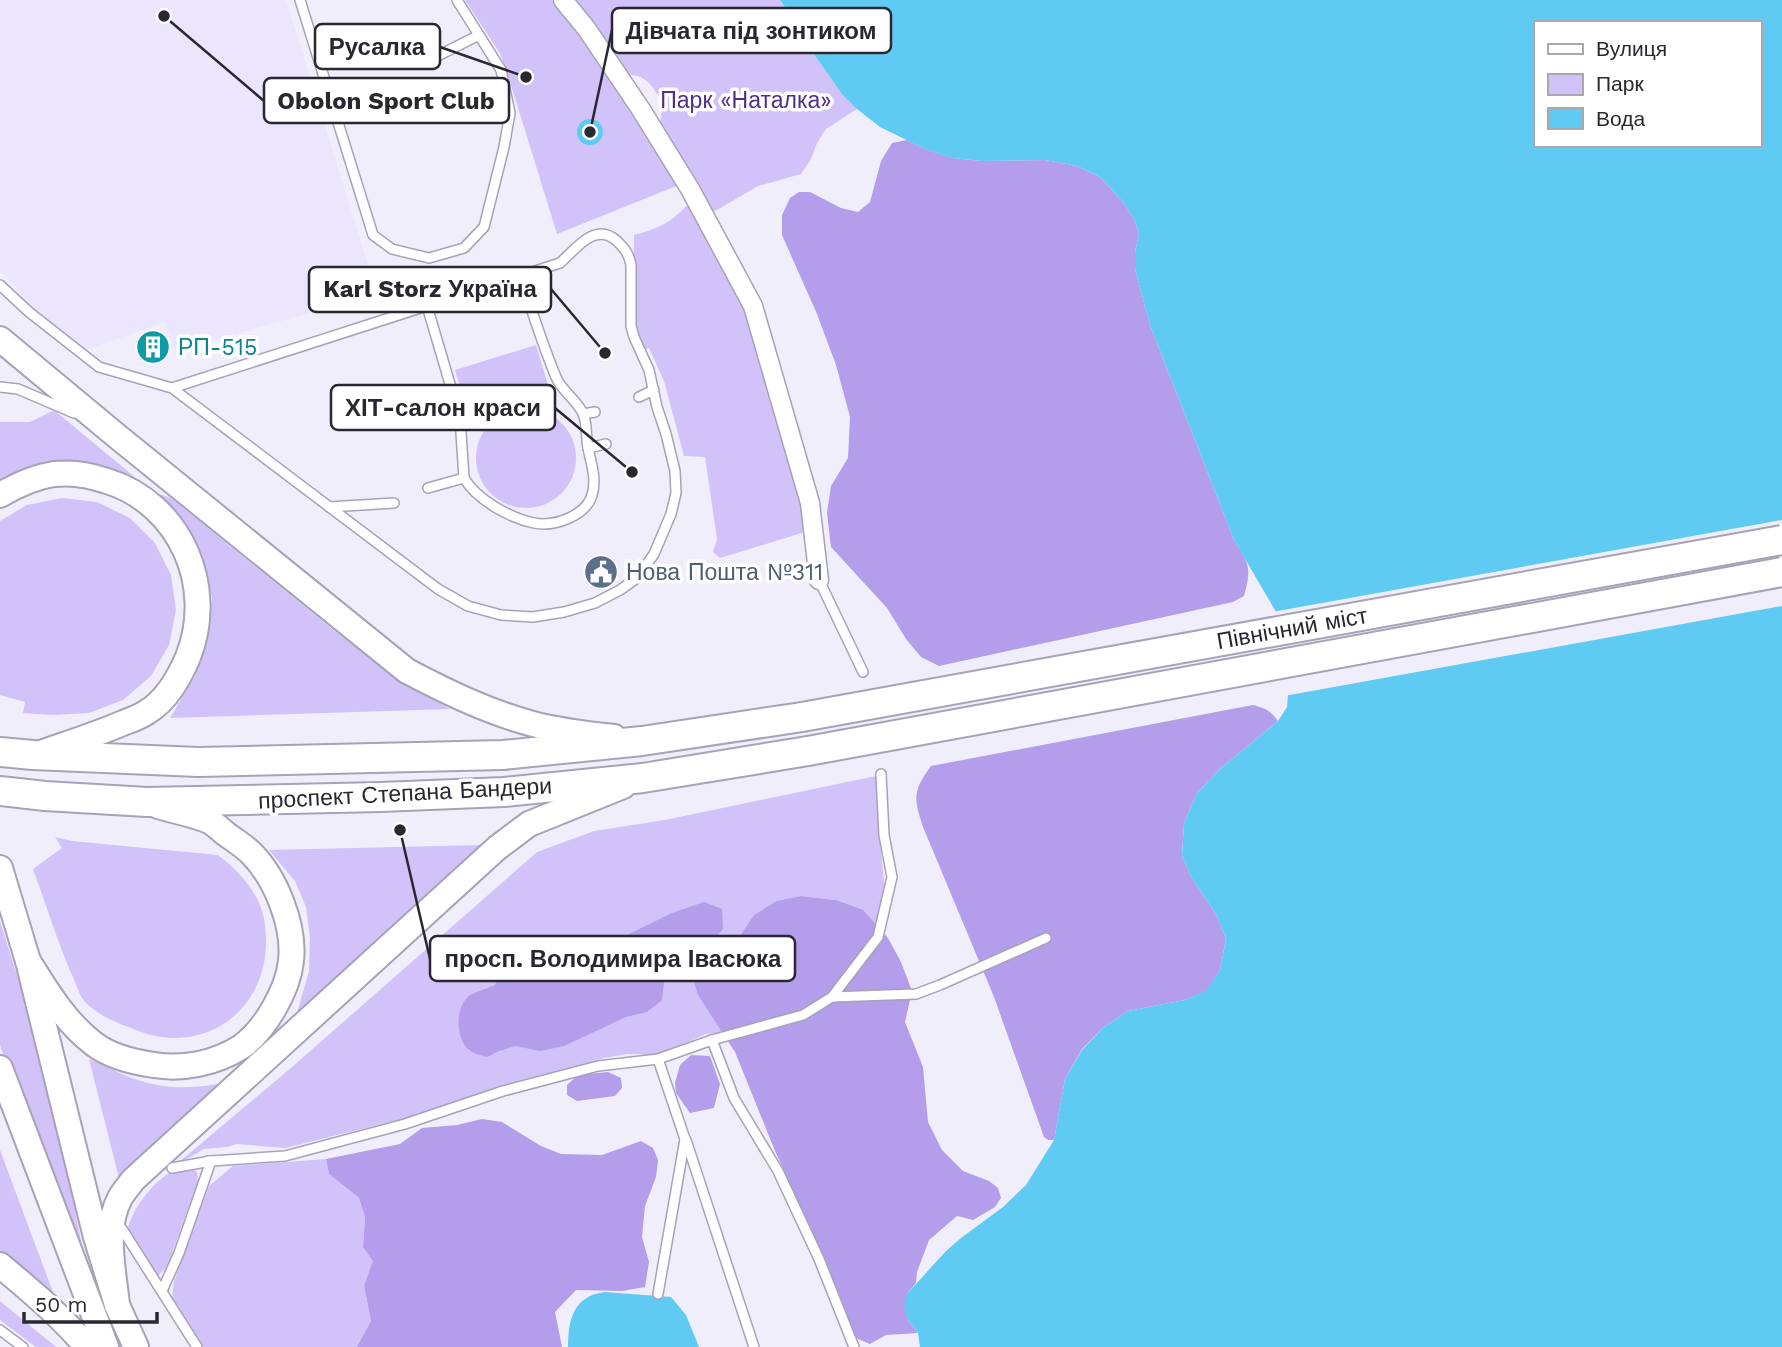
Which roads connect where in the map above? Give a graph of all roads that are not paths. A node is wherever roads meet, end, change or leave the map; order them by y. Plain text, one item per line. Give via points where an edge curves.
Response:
1 (300, 0) edge
2 (457, 0) edge
3 (563, 0) edge
4 (479, 35) junction
5 (424, 63) dead end
6 (376, 86) dead end
7 (332, 102) junction
8 (520, 276) junction
9 (0, 285) edge
10 (427, 306) junction
11 (0, 339) edge
12 (0, 387) edge
13 (172, 388) junction
14 (654, 390) junction
15 (639, 397) dead end
16 (595, 412) dead end
17 (583, 414) junction
18 (666, 434) junction
19 (655, 435) dead end
20 (118, 437) junction
21 (607, 444) dead end
22 (588, 448) junction
23 (464, 478) junction
24 (428, 488) dead end
25 (0, 495) edge
26 (394, 503) dead end
27 (330, 507) junction
28 (1782, 540) edge
29 (1782, 572) edge
30 (820, 580) joint
31 (863, 672) dead end
32 (802, 717) joint
33 (642, 741) junction
34 (808, 751) joint
35 (0, 752) edge
36 (33, 755) junction
37 (881, 774) dead end
38 (643, 778) junction
39 (0, 791) edge
40 (147, 802) junction
41 (0, 868) edge
42 (1046, 938) dead end
43 (28, 961) junction
44 (832, 997) junction
45 (712, 1040) junction
46 (658, 1059) junction
47 (0, 1068) edge
48 (685, 1139) junction
49 (211, 1161) junction
50 (172, 1168) dead end
51 (113, 1219) junction
52 (0, 1265) edge
53 (162, 1291) junction
54 (658, 1294) dead end
55 (117, 1305) junction
56 (0, 1330) edge
57 (23, 1347) edge
58 (87, 1347) edge
59 (106, 1347) edge
60 (136, 1347) edge
61 (197, 1347) edge
62 (754, 1347) edge
63 (854, 1347) edge

1 - 7 lane
2 - 4 lane
3 - 30 street via 648,119 753,306 810,503
4 - 5 lane
4 - 7 lane via 501,70 510,113 484,227 464,248 429,258 392,249 373,235
6 - 7 lane
8 - 10 lane
8 - 14 lane via 560,263 597,233 612,237 630,258 631,326
8 - 17 lane via 557,381
9 - 13 lane via 99,367
10 - 13 lane
10 - 23 lane via 460,418
11 - 20 main road
12 - 20 lane via 18,389 65,408
13 - 27 lane
14 - 15 lane
14 - 18 lane
16 - 17 lane
17 - 22 lane
18 - 19 lane
18 - 27 lane via 676,493 654,554 637,578 620,590 564,612 533,617 500,615 468,606 438,589
20 - 33 main road via 407,671 449,693 534,724
21 - 22 lane
22 - 23 lane via 594,470 592,496 579,511 559,522 527,522 475,492
23 - 24 lane
25 - 36 main road via 24,481 55,474 88,475 122,485 152,505 177,533 192,565 198,597 191,648 169,692 150,710
26 - 27 lane
28 - 32 main road, Північний міст, bridge
29 - 34 main road, Північний міст, bridge
30 - 31 lane
32 - 33 main road, проспект Степана Бандери
33 - 36 main road, проспект Степана Бандери via 503,755 376,759 198,762
34 - 38 main road, проспект Степана Бандери
35 - 36 main road, проспект Степана Бандери
37 - 44 lane via 889,889 878,937
38 - 40 main road, проспект Степана Бандери via 504,792
38 - 51 main road via 529,824 497,848 133,1180 120,1196
39 - 40 main road, проспект Степана Бандери
40 - 43 main road via 210,822 252,854 278,894 289,930 291,961 276,1005 257,1031 241,1047 191,1066 132,1062 95,1045 81,1032 57,1006
41 - 43 main road
42 - 44 lane via 916,994
43 - 55 main road
44 - 45 lane via 803,1015
45 - 46 lane
45 - 63 lane via 734,1098 778,1171 819,1259
46 - 48 lane
46 - 49 lane via 598,1066 285,1156
47 - 59 main road
48 - 54 lane
48 - 62 lane
49 - 50 lane
49 - 53 lane
51 - 53 lane
51 - 55 main road
52 - 58 main road
53 - 61 lane
55 - 60 main road
56 - 57 lane

